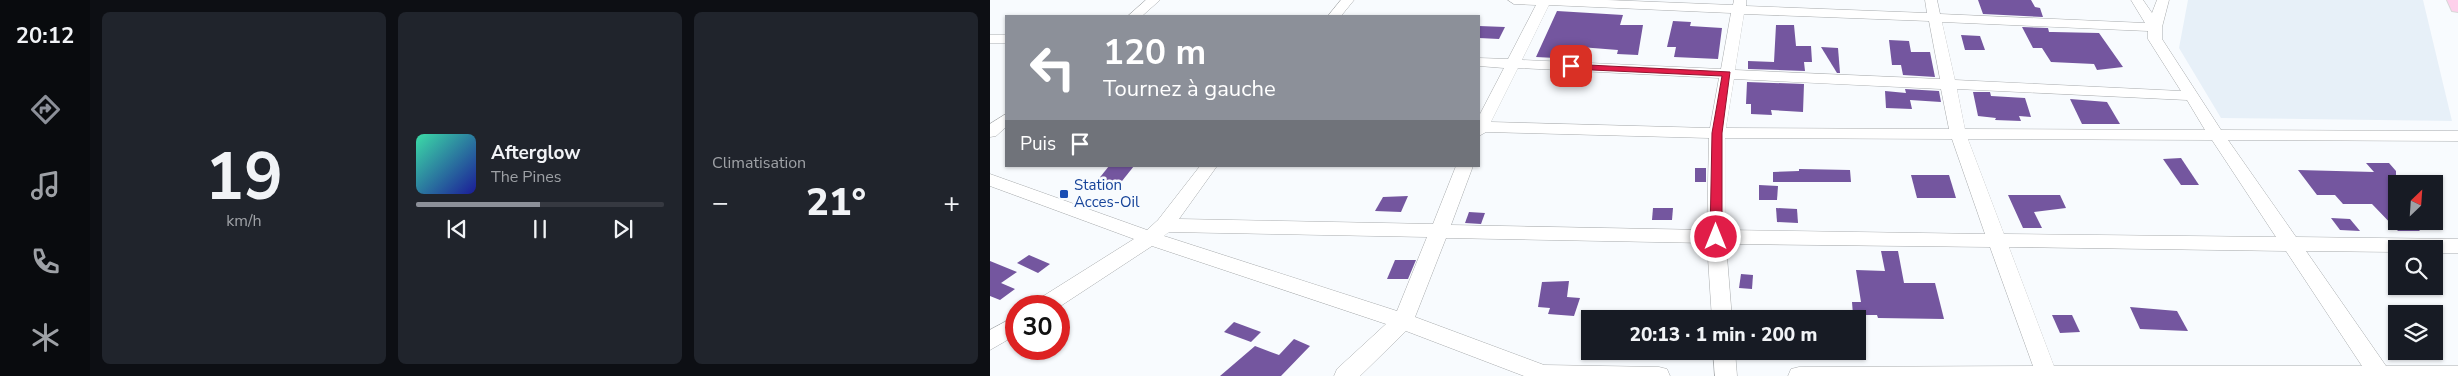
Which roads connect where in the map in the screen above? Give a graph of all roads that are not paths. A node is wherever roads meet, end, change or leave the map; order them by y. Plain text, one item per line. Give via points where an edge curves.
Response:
1 (1154, 0) edge
2 (1348, 0) edge
3 (1514, 0) edge
4 (1931, 0) edge
5 (2137, 0) edge
6 (2163, 0) edge
7 (2455, 0) edge
8 (1544, 1) edge
9 (1739, 5) edge
10 (2458, 7) edge
11 (1135, 15) edge
12 (1335, 15) edge
13 (1934, 18) junction
14 (2155, 27) junction
15 (990, 39) edge
16 (1005, 39) edge
17 (1480, 62) edge
18 (1512, 64) junction
19 (1727, 74) junction
20 (1947, 84) junction
21 (2192, 96) junction
22 (1480, 126) edge
23 (1480, 128) edge
24 (1717, 133) junction
25 (1958, 134) junction
26 (2216, 134) junction
27 (2458, 136) edge
28 (1207, 167) edge
29 (1465, 167) edge
30 (990, 180) edge
31 (1157, 231) junction
32 (1439, 232) junction
33 (1716, 237) junction
34 (1997, 240) junction
35 (2291, 243) junction
36 (2458, 246) edge
37 (1061, 295) edge
38 (1721, 310) edge
39 (1403, 321) junction
40 (1005, 331) edge
41 (990, 341) edge
42 (1725, 360) edge
43 (1546, 375) edge
44 (2458, 375) edge
45 (1345, 376) edge
46 (1659, 376) edge
47 (1726, 376) edge
48 (1799, 376) edge
49 (2047, 376) edge
50 (2381, 376) edge

1 - 11 street
2 - 12 street
3 - 8 street
4 - 13 street
5 - 14 street
6 - 14 street
7 - 10 main road
8 - 9 street
8 - 18 street
9 - 13 street
9 - 19 street
13 - 14 street
13 - 20 street
14 - 21 street via 2155,39
15 - 16 street
17 - 18 street
18 - 19 street
18 - 22 street
19 - 20 street
19 - 24 street
20 - 21 street
20 - 25 street
21 - 26 street
23 - 24 street
24 - 25 street
24 - 33 street
25 - 26 street
25 - 34 street
26 - 27 street
26 - 35 street
28 - 31 street
29 - 32 street
30 - 31 street
31 - 32 street
31 - 37 street
31 - 39 street
32 - 33 street
32 - 39 street
33 - 34 street
33 - 38 street
34 - 35 street
34 - 49 street
35 - 36 street
35 - 50 street
39 - 43 street
39 - 45 street
40 - 41 street
42 - 47 street
43 - 46 street
44 - 50 street
48 - 49 street
49 - 50 street

